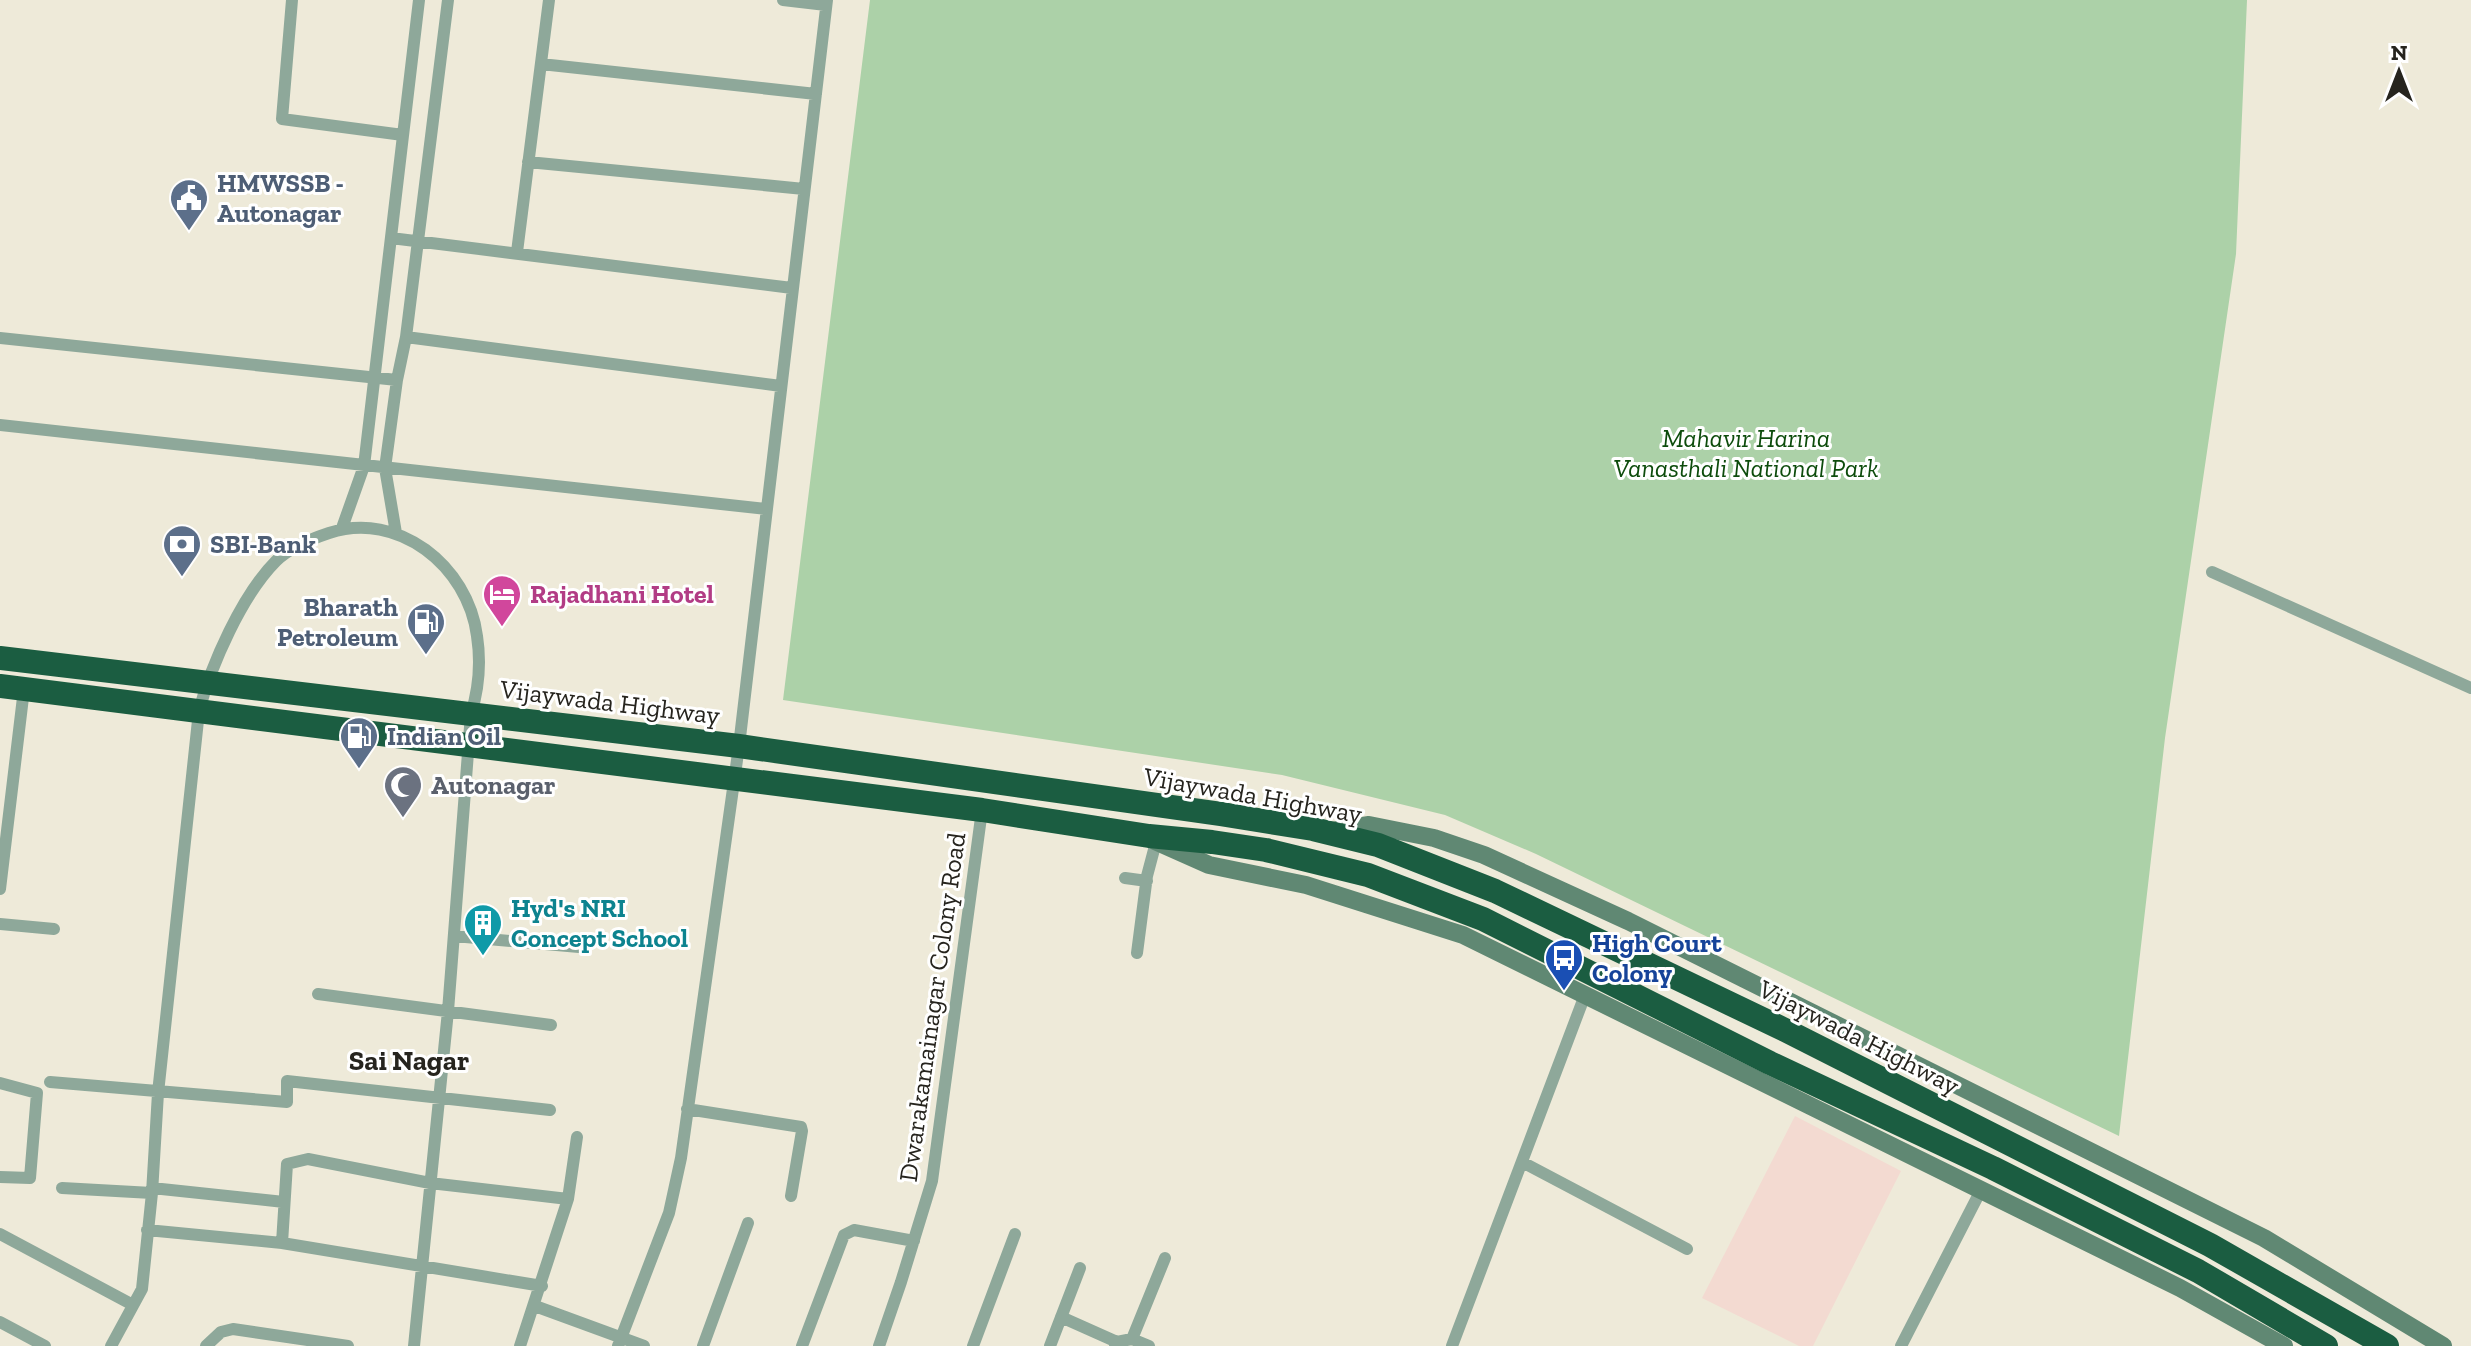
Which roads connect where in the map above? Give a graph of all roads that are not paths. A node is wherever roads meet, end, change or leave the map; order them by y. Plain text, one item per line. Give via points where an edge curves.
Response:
1 (292, 0) edge
2 (419, 0) edge
3 (448, 0) edge
4 (549, 0) edge
5 (783, 0) edge
6 (826, 3) edge
7 (541, 64) junction
8 (816, 94) junction
9 (403, 135) junction
10 (528, 162) junction
11 (804, 189) junction
12 (391, 238) junction
13 (418, 240) junction
14 (517, 252) junction
15 (792, 288) junction
16 (406, 337) junction
17 (0, 338) edge
18 (375, 377) junction
19 (397, 380) junction
20 (781, 386) junction
21 (0, 425) edge
22 (364, 466) junction
23 (385, 468) junction
24 (766, 509) junction
25 (342, 528) junction
26 (396, 533) junction
27 (2212, 572) dead end
28 (0, 658) edge
29 (206, 683) junction
30 (12, 687) edge
31 (2471, 688) edge
32 (199, 711) junction
33 (471, 714) junction
34 (469, 745) junction
35 (739, 746) junction
36 (733, 778) junction
37 (982, 810) junction
38 (1325, 832) junction
39 (1152, 839) junction
40 (1125, 878) dead end
41 (1147, 881) junction
42 (0, 889) edge
43 (0, 924) edge
44 (54, 929) dead end
45 (454, 936) junction
46 (579, 947) dead end
47 (1137, 953) dead end
48 (318, 994) dead end
49 (1585, 995) junction
50 (448, 1011) junction
51 (551, 1025) dead end
52 (50, 1082) dead end
53 (0, 1083) edge
54 (158, 1093) junction
55 (440, 1099) junction
56 (687, 1109) junction
57 (550, 1110) dead end
58 (577, 1137) dead end
59 (1522, 1162) junction
60 (0, 1177) edge
61 (430, 1183) junction
62 (62, 1188) dead end
63 (1981, 1190) junction
64 (152, 1191) junction
65 (791, 1196) dead end
66 (568, 1199) junction
67 (284, 1202) junction
68 (748, 1223) dead end
69 (147, 1230) junction
70 (0, 1234) edge
71 (1015, 1234) dead end
72 (914, 1241) junction
73 (282, 1243) junction
74 (1687, 1249) dead end
75 (1165, 1258) dead end
76 (421, 1264) junction
77 (1080, 1268) dead end
78 (542, 1286) junction
79 (133, 1305) junction
80 (535, 1306) junction
81 (1061, 1317) junction
82 (0, 1322) edge
83 (1132, 1339) junction
84 (619, 1342) edge
85 (1116, 1344) edge
86 (45, 1346) edge
87 (111, 1346) edge
88 (206, 1346) edge
89 (348, 1346) edge
90 (414, 1346) edge
91 (520, 1346) edge
92 (644, 1346) edge
93 (703, 1346) edge
94 (802, 1346) edge
95 (879, 1346) edge
96 (973, 1346) edge
97 (1050, 1346) edge
98 (1149, 1346) edge
99 (1452, 1346) edge
100 (1901, 1346) edge
101 (2284, 1346) edge
102 (2326, 1346) edge
103 (2387, 1346) edge
104 (2443, 1346) edge

1 - 9 street via 282,119
2 - 9 street
3 - 13 street
4 - 7 street
5 - 6 street
6 - 8 street
7 - 8 street
7 - 10 street
8 - 11 street
9 - 12 street
10 - 11 street
10 - 14 street
11 - 15 street
12 - 13 street
12 - 18 street
13 - 14 street
13 - 16 street
14 - 15 street
15 - 20 street
16 - 19 street
16 - 20 street
17 - 18 street
18 - 19 street
18 - 22 street
19 - 23 street
20 - 24 street
21 - 22 street
22 - 23 street
22 - 25 street
23 - 24 street
23 - 26 street
24 - 35 street
25 - 26 street
25 - 29 street via 277,560 247,598
26 - 33 street via 444,563 464,594 477,634 479,688
27 - 31 street
28 - 29 highway, Vijaywada Highway
29 - 32 street
29 - 33 highway, Vijaywada Highway
30 - 32 highway, Vijaywada Highway
30 - 42 street
32 - 34 highway, Vijaywada Highway
32 - 54 street
33 - 34 street
33 - 35 highway, Vijaywada Highway
34 - 36 highway, Vijaywada Highway
34 - 45 street
35 - 36 street
35 - 38 highway, Vijaywada Highway
36 - 37 highway, Vijaywada Highway
36 - 56 street
37 - 39 highway, Vijaywada Highway
37 - 72 street, Dwarakamainagar Colony Road via 932,1181
38 - 103 highway, Vijaywada Highway via 1430,863 1607,943 2210,1245
38 - 104 street via 1369,825 1434,838 1484,855 1628,921 2264,1238
39 - 41 street
39 - 49 street via 1209,865 1306,885 1463,935
39 - 102 highway, Vijaywada Highway via 1308,859 1368,875 1483,919 2198,1271
40 - 41 street
41 - 47 street
43 - 44 street
45 - 46 street
45 - 50 street
48 - 50 street
49 - 59 street
49 - 63 street
50 - 51 street
50 - 55 street
52 - 54 street
53 - 60 street via 37,1093 30,1178
54 - 55 street via 287,1102 287,1081
54 - 64 street
55 - 57 street
55 - 61 street
56 - 65 street via 801,1127
56 - 84 street via 669,1213
58 - 66 street
59 - 74 street
59 - 99 street
61 - 66 street
61 - 67 street via 308,1159 287,1164
61 - 76 street
62 - 64 street
63 - 100 street
63 - 101 street
64 - 67 street
64 - 69 street
66 - 78 street
67 - 73 street
68 - 93 street
69 - 73 street
69 - 79 street via 142,1289
70 - 79 street
71 - 96 street
72 - 94 street via 854,1230 844,1235
72 - 95 street, Dwarakamainagar Colony Road
73 - 76 street
75 - 83 street
76 - 78 street
76 - 90 street
77 - 81 street
78 - 80 street
79 - 87 street
80 - 84 street
80 - 91 street
81 - 85 street
81 - 97 street
82 - 86 street
83 - 85 street
83 - 98 street
84 - 92 street
88 - 89 street via 233,1329

